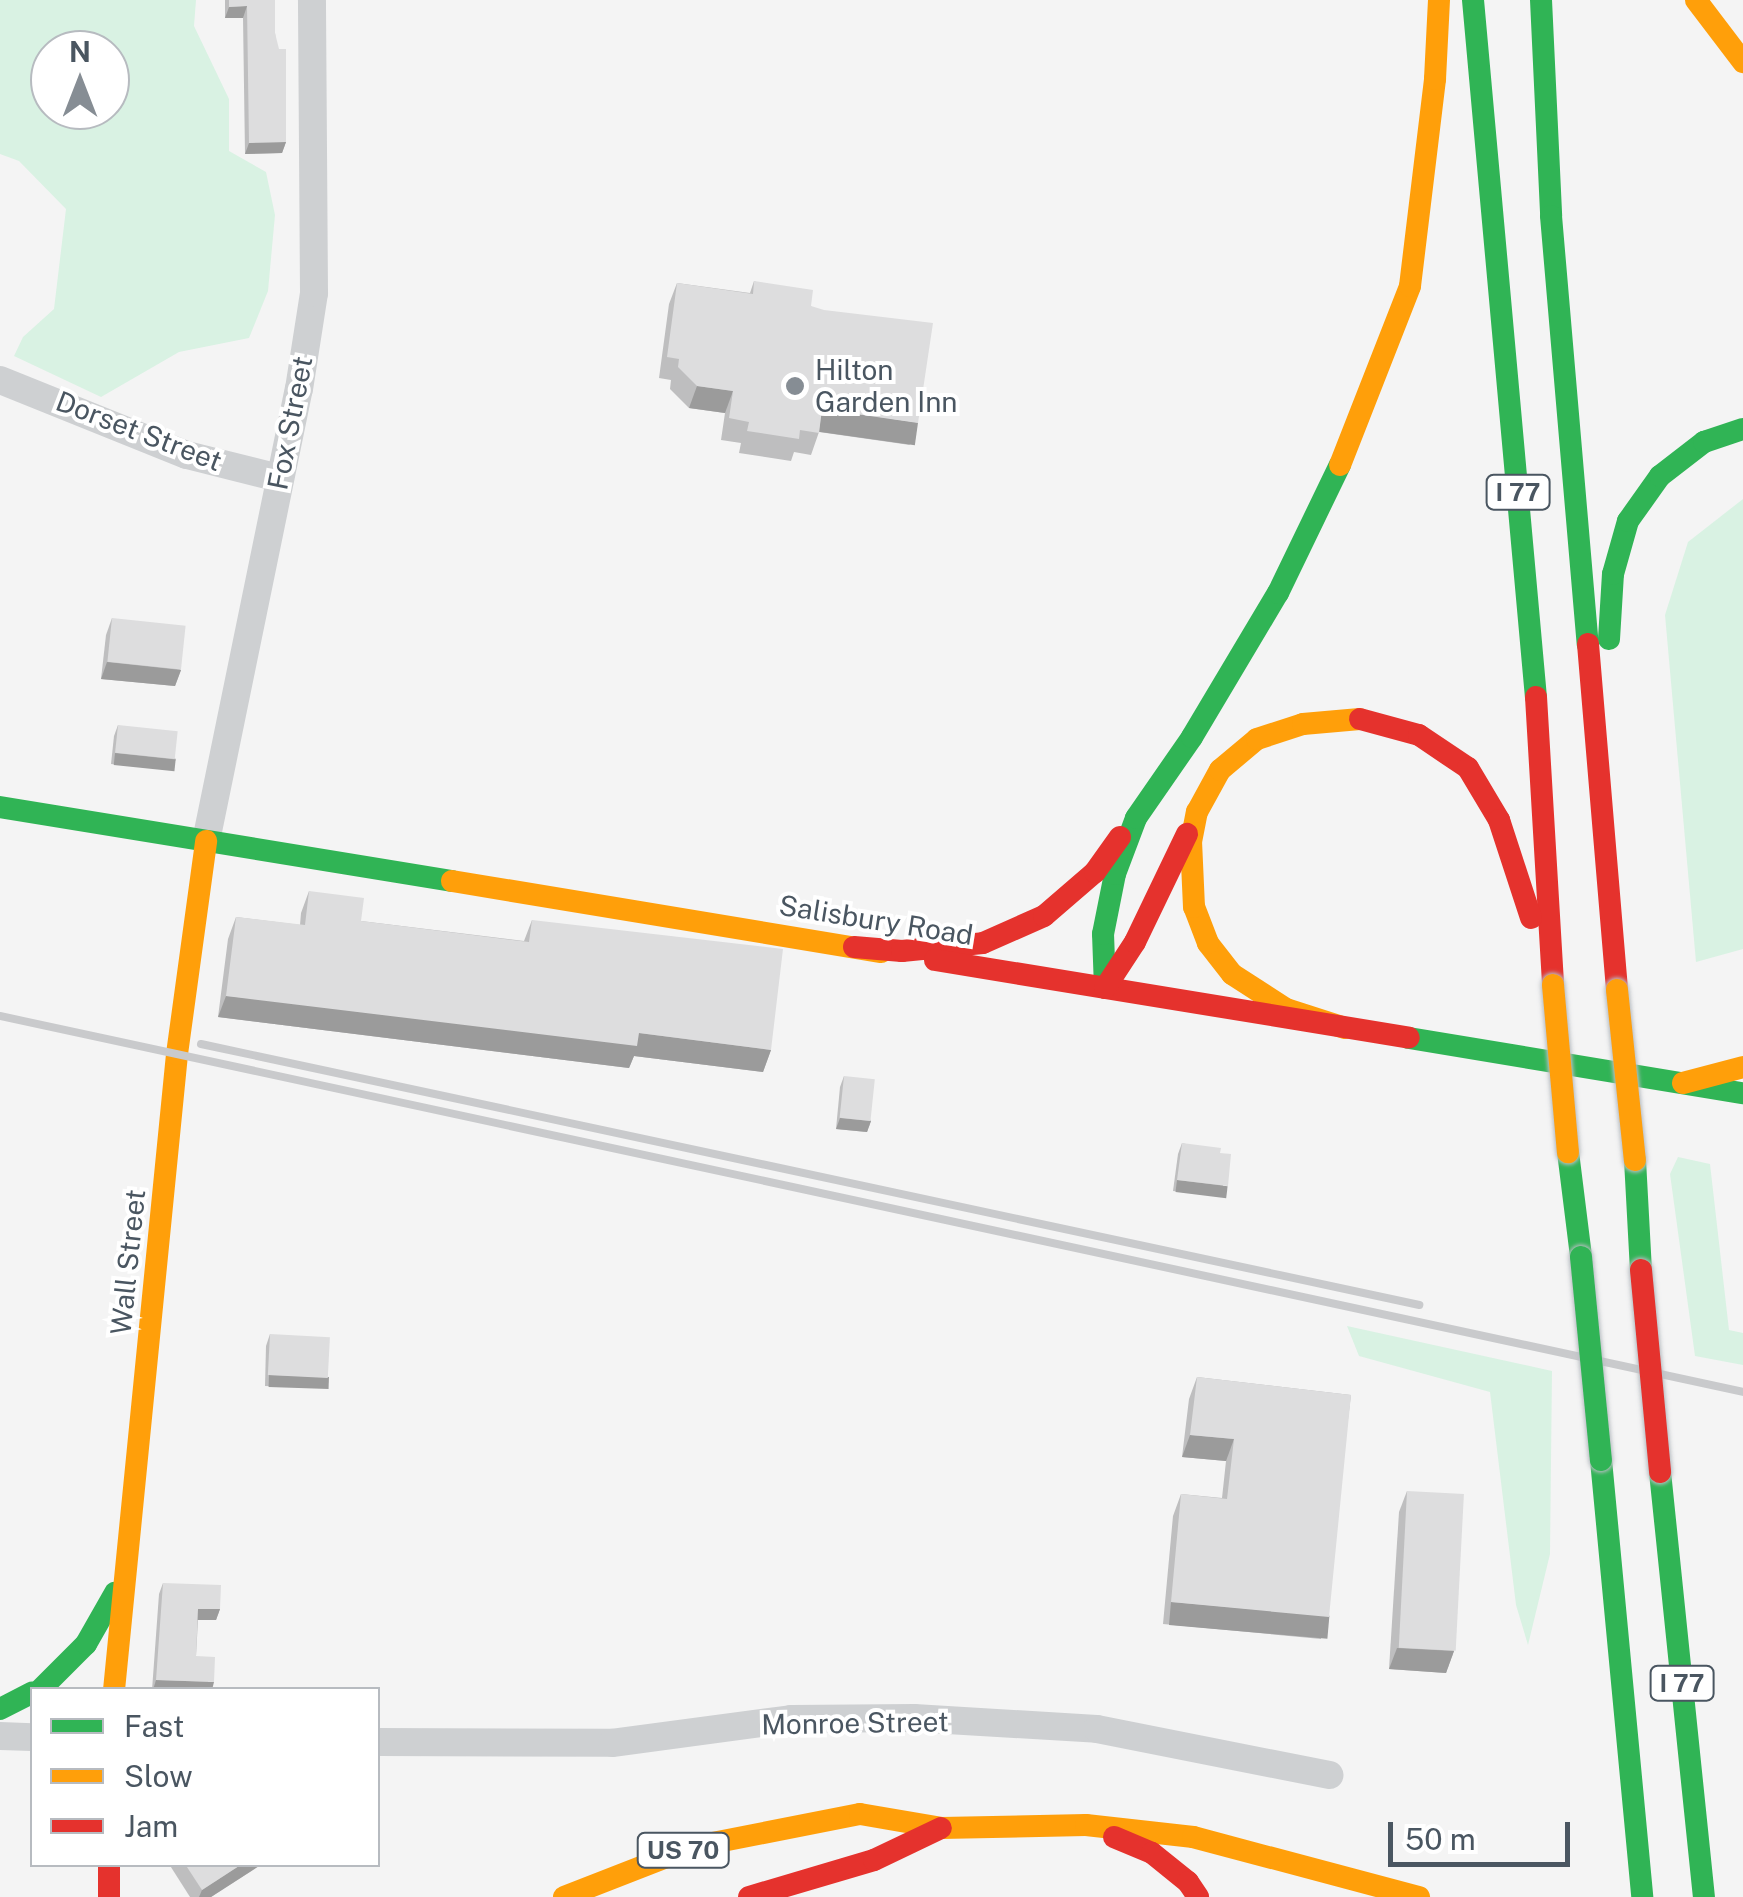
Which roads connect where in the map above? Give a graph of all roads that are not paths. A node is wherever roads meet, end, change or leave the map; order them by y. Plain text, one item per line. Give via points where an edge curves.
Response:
1 (312, 0) edge
2 (1438, 0) edge
3 (1473, 0) edge
4 (1541, 0) edge
5 (1696, 0) edge
6 (1743, 62) edge
7 (0, 380) edge
8 (1743, 429) edge
9 (279, 478) junction
10 (0, 807) edge
11 (1197, 812) junction
12 (1136, 818) junction
13 (206, 841) junction
14 (1609, 904) junction
15 (854, 947) junction
16 (1553, 985) junction
17 (1105, 988) junction
18 (1345, 1028) junction
19 (1743, 1067) edge
20 (1684, 1084) junction
21 (1743, 1093) edge
22 (121, 1582) junction
23 (43, 1687) edge
24 (114, 1687) edge
25 (30, 1694) edge
26 (0, 1709) edge
27 (0, 1736) edge
28 (30, 1738) edge
29 (380, 1742) edge
30 (1329, 1774) dead end
31 (1086, 1825) junction
32 (941, 1828) junction
33 (109, 1867) edge
34 (1295, 1872) junction
35 (1704, 1895) edge
36 (109, 1897) edge
37 (564, 1897) edge
38 (749, 1897) edge
39 (1198, 1897) edge
40 (1310, 1897) edge
41 (1420, 1897) edge
42 (1642, 1897) edge

1 - 9 street, Fox Street via 314,293
2 - 12 main road via 1410,286 1350,442 1278,593
3 - 16 main road, I 77 via 1533,645
4 - 14 main road, I 77 via 1551,216
5 - 6 main road
7 - 9 street, Dorset Street via 187,455
8 - 14 main road via 1704,442 1660,476 1628,521 1613,574 1604,739
9 - 13 street, Fox Street
10 - 13 main road, Salisbury Road
11 - 16 main road via 1220,770 1257,740 1303,724 1362,719 1420,734 1468,768 1498,820
11 - 17 main road
11 - 18 main road via 1191,842 1194,906 1208,943 1232,974 1286,1009
12 - 15 main road via 1095,872 1044,916 983,943 902,951
12 - 17 main road via 1114,874 1104,934
13 - 15 main road, Salisbury Road
13 - 22 main road, Wall Street
14 - 35 main road, I 77, bridge
15 - 17 main road, Salisbury Road
16 - 42 main road, I 77, bridge
17 - 18 main road, Salisbury Road
18 - 20 main road, Salisbury Road
19 - 20 main road
20 - 21 main road, Salisbury Road
22 - 23 main road via 86,1644
22 - 24 main road, Wall Street
25 - 26 main road
27 - 28 street
29 - 30 street, Monroe Street via 612,1743 791,1719 914,1718 1097,1730
31 - 32 main road, US 70
31 - 34 main road, US 70 via 1193,1838
31 - 39 main road via 1152,1853
32 - 37 main road, US 70 via 860,1814 779,1828 692,1847
32 - 38 main road, US 70 via 874,1860
33 - 36 main road
34 - 40 main road
34 - 41 main road, US 70

